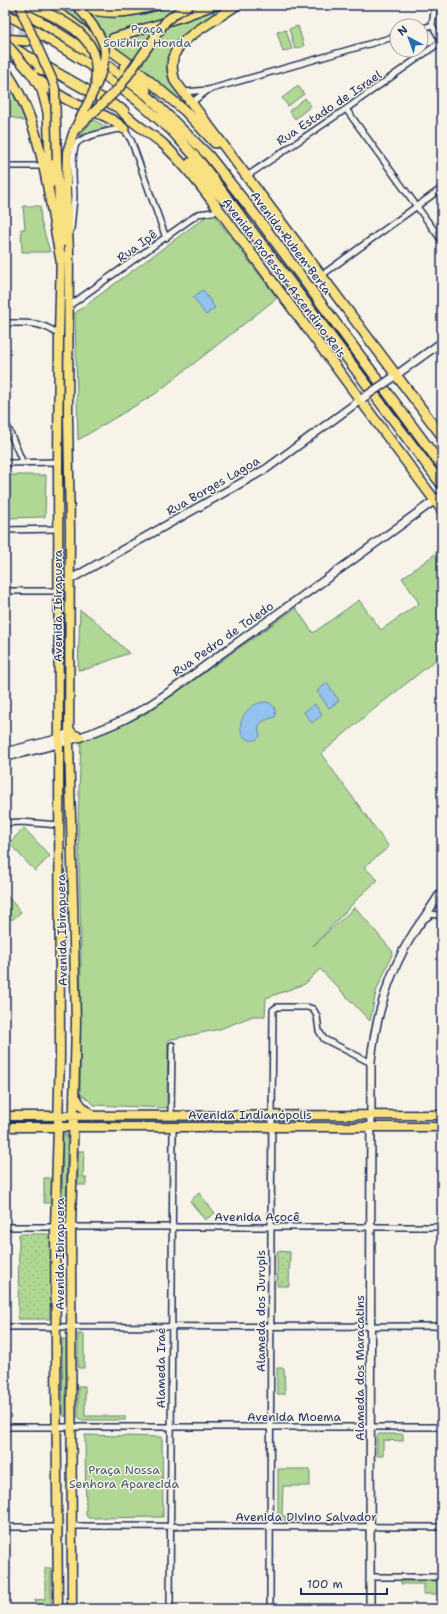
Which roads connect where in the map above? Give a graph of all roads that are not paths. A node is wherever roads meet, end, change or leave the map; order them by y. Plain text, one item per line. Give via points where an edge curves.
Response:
1 (12, 5) edge
2 (20, 5) edge
3 (31, 5) edge
4 (44, 5) edge
5 (76, 5) edge
6 (112, 5) edge
7 (157, 5) edge
8 (190, 5) edge
9 (215, 5) edge
10 (237, 5) edge
11 (435, 5) edge
12 (86, 9) junction
13 (5, 14) edge
14 (432, 25) junction
15 (429, 26) edge
16 (113, 38) tunnel mouth
17 (389, 38) edge
18 (5, 39) edge
19 (28, 41) tunnel mouth
20 (442, 41) edge
21 (5, 43) edge
22 (100, 44) junction
23 (5, 53) edge
24 (5, 70) edge
25 (32, 73) junction
26 (96, 84) junction
27 (82, 87) junction
28 (208, 90) junction
29 (183, 92) junction
30 (148, 96) junction
31 (190, 103) junction
32 (120, 108) junction
33 (346, 109) junction
34 (124, 129) junction
35 (74, 131) junction
36 (236, 162) junction
37 (5, 166) edge
38 (43, 166) junction
39 (247, 176) junction
40 (442, 188) edge
41 (230, 201) junction
42 (50, 203) junction
43 (416, 206) junction
44 (220, 211) junction
45 (166, 238) junction
46 (442, 241) edge
47 (70, 252) junction
48 (61, 260) junction
49 (322, 275) junction
50 (69, 306) junction
51 (5, 323) edge
52 (59, 335) junction
53 (442, 342) edge
54 (393, 377) junction
55 (362, 399) junction
56 (5, 421) edge
57 (442, 436) edge
58 (58, 462) junction
59 (5, 463) edge
60 (24, 463) junction
61 (442, 466) edge
62 (442, 485) edge
63 (439, 498) edge
64 (442, 510) edge
65 (59, 529) junction
66 (5, 530) edge
67 (59, 567) junction
68 (69, 580) junction
69 (5, 591) edge
70 (59, 591) junction
71 (69, 734) junction
72 (80, 737) joint
73 (59, 740) junction
74 (5, 752) edge
75 (5, 757) edge
76 (5, 823) edge
77 (59, 825) junction
78 (442, 890) edge
79 (442, 894) edge
80 (434, 903) junction
81 (432, 914) junction
82 (442, 916) edge
83 (422, 921) junction
84 (172, 1045) dead end
85 (371, 1063) junction
86 (73, 1092) junction
87 (171, 1115) junction
88 (271, 1115) junction
89 (371, 1115) junction
90 (5, 1116) edge
91 (58, 1116) junction
92 (73, 1116) junction
93 (93, 1116) junction
94 (442, 1116) edge
95 (5, 1127) edge
96 (57, 1127) junction
97 (73, 1127) junction
98 (173, 1127) junction
99 (271, 1127) junction
100 (371, 1127) junction
101 (442, 1127) edge
102 (5, 1227) edge
103 (55, 1227) junction
104 (71, 1227) junction
105 (172, 1227) junction
106 (270, 1227) junction
107 (371, 1227) junction
108 (442, 1227) edge
109 (442, 1326) edge
110 (5, 1327) edge
111 (56, 1327) junction
112 (71, 1327) junction
113 (171, 1327) junction
114 (271, 1327) junction
115 (371, 1327) junction
116 (5, 1427) edge
117 (57, 1427) junction
118 (170, 1427) junction
119 (270, 1427) junction
120 (371, 1427) junction
121 (442, 1427) edge
122 (72, 1428) junction
123 (72, 1526) junction
124 (171, 1526) junction
125 (5, 1527) edge
126 (58, 1527) junction
127 (270, 1527) junction
128 (370, 1527) junction
129 (442, 1527) edge
130 (371, 1577) junction
131 (442, 1577) edge
132 (58, 1609) edge
133 (72, 1609) edge
134 (170, 1609) edge
135 (270, 1609) edge
136 (370, 1609) edge

1 - 30 highway, Avenida Rubem Berta via 96,57
2 - 48 main road, Avenida Ibirapuera, bridge via 55,89
3 - 26 highway, bridge via 62,22 90,44 96,60
4 - 22 highway
5 - 12 highway
5 - 26 main road, Avenida Ibirapuera, bridge via 95,28 104,48 103,71
6 - 12 main road
7 - 12 highway via 119,13
8 - 35 main road, bridge via 166,21 119,88
9 - 16 main road
10 - 29 highway via 185,39 178,47 173,59 172,72 175,82
11 - 14 street
13 - 41 highway, Avenida Rubem Berta via 90,65 138,101 171,130
14 - 15 street
14 - 20 street
17 - 28 street
18 - 19 highway
20 - 33 street, Rua Estado de Israel
21 - 25 highway, bridge
21 - 27 highway
22 - 30 highway via 141,84
22 - 36 highway via 127,62 185,111 231,160
23 - 27 highway
24 - 38 highway via 16,86 32,121
25 - 34 highway via 55,93 112,120
25 - 42 highway via 42,90 48,112
26 - 35 main road, Avenida Ibirapuera, bridge
27 - 32 highway, Avenida Professor Ascendino Reis
28 - 29 street
28 - 31 street
29 - 31 highway
30 - 61 highway, Avenida Rubem Berta via 209,156
31 - 36 highway
32 - 41 highway via 172,146 222,198
32 - 44 highway, Avenida Professor Ascendino Reis via 124,115 162,144 178,160
33 - 39 street, Rua Estado de Israel
33 - 43 street
34 - 45 street via 131,140
34 - 47 street via 103,133 76,145
35 - 47 main road, Avenida Ibirapuera via 66,163
36 - 39 highway
37 - 38 street
38 - 42 highway
39 - 49 highway
40 - 43 street
41 - 62 highway, Avenida Rubem Berta
42 - 48 highway
43 - 46 street
43 - 49 street
44 - 45 street, Rua Ipê via 198,214
44 - 55 highway, Avenida Professor Ascendino Reis
45 - 50 street, Rua Ipê
47 - 50 main road, Avenida Ibirapuera
48 - 52 main road, Avenida Ibirapuera
49 - 54 highway
50 - 68 main road, Avenida Ibirapuera
51 - 52 street via 38,324
52 - 58 main road, Avenida Ibirapuera
53 - 54 street
54 - 55 street, Rua Borges Lagoa, bridge
54 - 57 highway
55 - 63 highway, Avenida Professor Ascendino Reis
55 - 68 street, Rua Borges Lagoa via 266,468
56 - 60 street
58 - 60 street
58 - 65 main road, Avenida Ibirapuera
59 - 60 street
63 - 64 highway, Avenida Professor Ascendino Reis
63 - 72 street, Rua Pedro de Toledo via 160,698 122,720
65 - 66 street
65 - 67 main road, Avenida Ibirapuera
67 - 68 main road via 63,576
67 - 70 main road, Avenida Ibirapuera
68 - 71 main road, Avenida Ibirapuera
69 - 70 street
70 - 73 main road, Avenida Ibirapuera
71 - 72 main road
71 - 73 street
71 - 86 main road, Avenida Ibirapuera via 76,1022
73 - 74 street
73 - 75 street
73 - 77 main road, Avenida Ibirapuera
76 - 77 street
77 - 91 main road, Avenida Ibirapuera
78 - 80 street
79 - 80 street
80 - 81 street
80 - 83 street
81 - 82 street
81 - 83 street
83 - 85 street via 403,951 381,1003
84 - 87 street
85 - 88 street, Alameda dos Jurupis via 324,1039 319,1031 318,1016 313,1009 274,1008
85 - 89 street
86 - 92 main road, Avenida Ibirapuera
86 - 93 main road via 81,1105
87 - 88 main road, Avenida Indianópolis
87 - 93 main road, Avenida Indianópolis
88 - 89 main road, Avenida Indianópolis
88 - 99 street, Alameda dos Jurupis
89 - 94 main road, Avenida Indianópolis
89 - 100 street
90 - 91 main road, Avenida Indianópolis
91 - 92 main road, Avenida Indianópolis
91 - 96 main road, Avenida Ibirapuera
92 - 93 main road, Avenida Indianópolis
92 - 97 main road, Avenida Ibirapuera
95 - 96 main road, Avenida Indianópolis
96 - 97 main road, Avenida Indianópolis
96 - 103 main road, Avenida Ibirapuera
97 - 98 main road, Avenida Indianópolis
97 - 104 main road, Avenida Ibirapuera
98 - 99 main road, Avenida Indianópolis
98 - 105 street, Alameda Iraé
99 - 100 main road, Avenida Indianópolis
99 - 106 street, Alameda dos Jurupis
100 - 101 main road, Avenida Indianópolis
100 - 107 street, Alameda dos Maracatins
102 - 103 street, Avenida Açocê
103 - 104 street, Avenida Açocê
103 - 111 main road, Avenida Ibirapuera
104 - 105 street, Avenida Açocê
104 - 112 main road, Avenida Ibirapuera
105 - 106 street, Avenida Açocê
105 - 113 street, Alameda Iraé
106 - 107 street, Avenida Açocê
106 - 114 street, Alameda dos Jurupis
107 - 108 street, Avenida Açocê
107 - 115 street, Alameda dos Maracatins
109 - 115 street
110 - 111 street
111 - 112 street
111 - 117 main road, Avenida Ibirapuera
112 - 113 street
112 - 122 main road, Avenida Ibirapuera
113 - 114 street
113 - 118 street, Alameda Iraé
114 - 115 street
114 - 119 street, Alameda dos Jurupis
115 - 120 street, Alameda dos Maracatins
116 - 117 street
117 - 122 street
117 - 126 main road, Avenida Ibirapuera
118 - 119 street, Avenida Moema
118 - 122 street
118 - 124 street, Alameda Iraé
119 - 120 street, Avenida Moema
119 - 127 street, Alameda dos Jurupis
120 - 121 street, Avenida Moema
120 - 128 street, Alameda dos Maracatins
122 - 123 main road, Avenida Ibirapuera
123 - 124 street
123 - 133 main road, Avenida Ibirapuera
124 - 127 street, Avenida Divino Salvador
124 - 134 street, Alameda Iraé
125 - 126 street
126 - 132 main road, Avenida Ibirapuera
127 - 128 street, Avenida Divino Salvador
127 - 135 street, Alameda dos Jurupis
128 - 129 street, Avenida Divino Salvador
128 - 130 street, Alameda dos Maracatins
130 - 131 street
130 - 136 street, Alameda dos Maracatins

